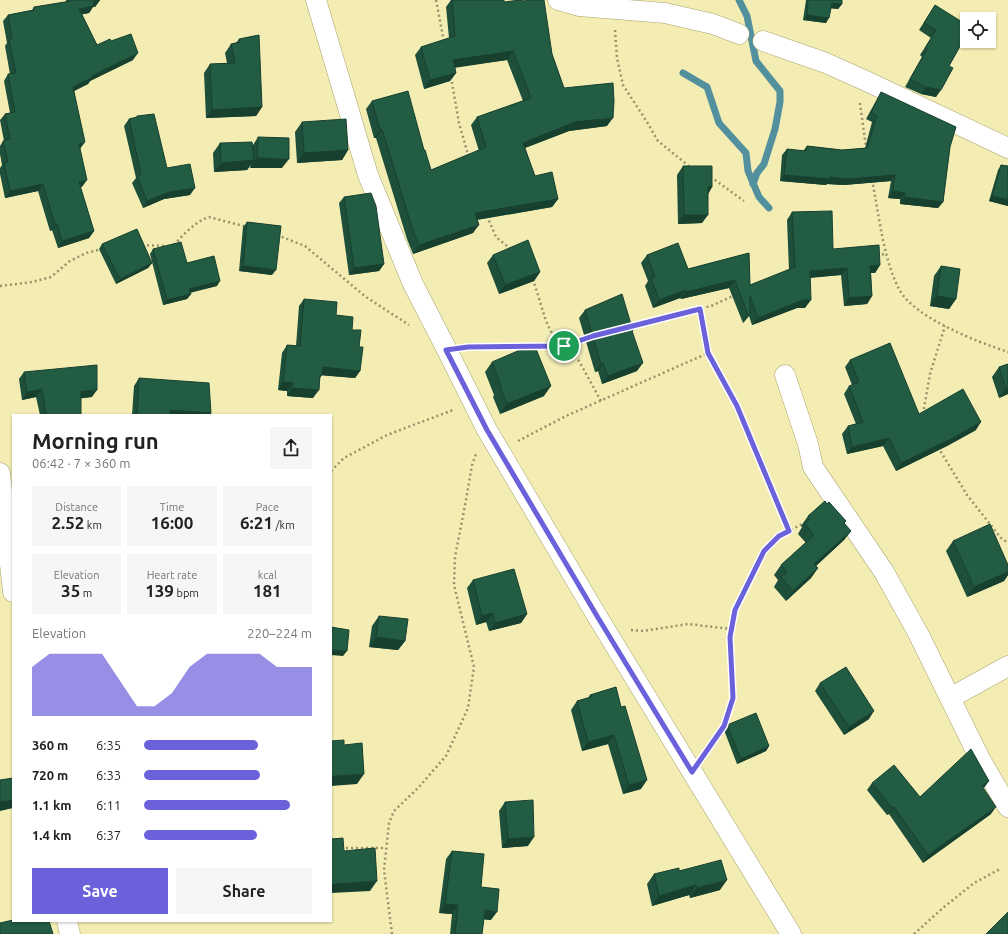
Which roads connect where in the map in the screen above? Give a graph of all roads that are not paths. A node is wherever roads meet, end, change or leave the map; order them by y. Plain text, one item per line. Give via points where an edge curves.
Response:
1 (316, 0) edge
2 (558, 0) edge
3 (739, 34) dead end
4 (763, 41) dead end
5 (1008, 148) edge
6 (785, 375) dead end
7 (0, 473) edge
8 (12, 581) edge
9 (12, 590) edge
10 (0, 591) edge
11 (1008, 666) edge
12 (950, 698) junction
13 (1008, 807) edge
14 (67, 922) edge
15 (70, 934) edge
16 (791, 934) edge

1 - 16 street via 368,175 413,284 446,350 487,430
2 - 3 street via 578,6 665,13 713,24
4 - 5 street via 856,76
6 - 12 street via 813,467 884,572
7 - 8 street
9 - 10 street
11 - 12 street
12 - 13 street via 980,759
14 - 15 street

